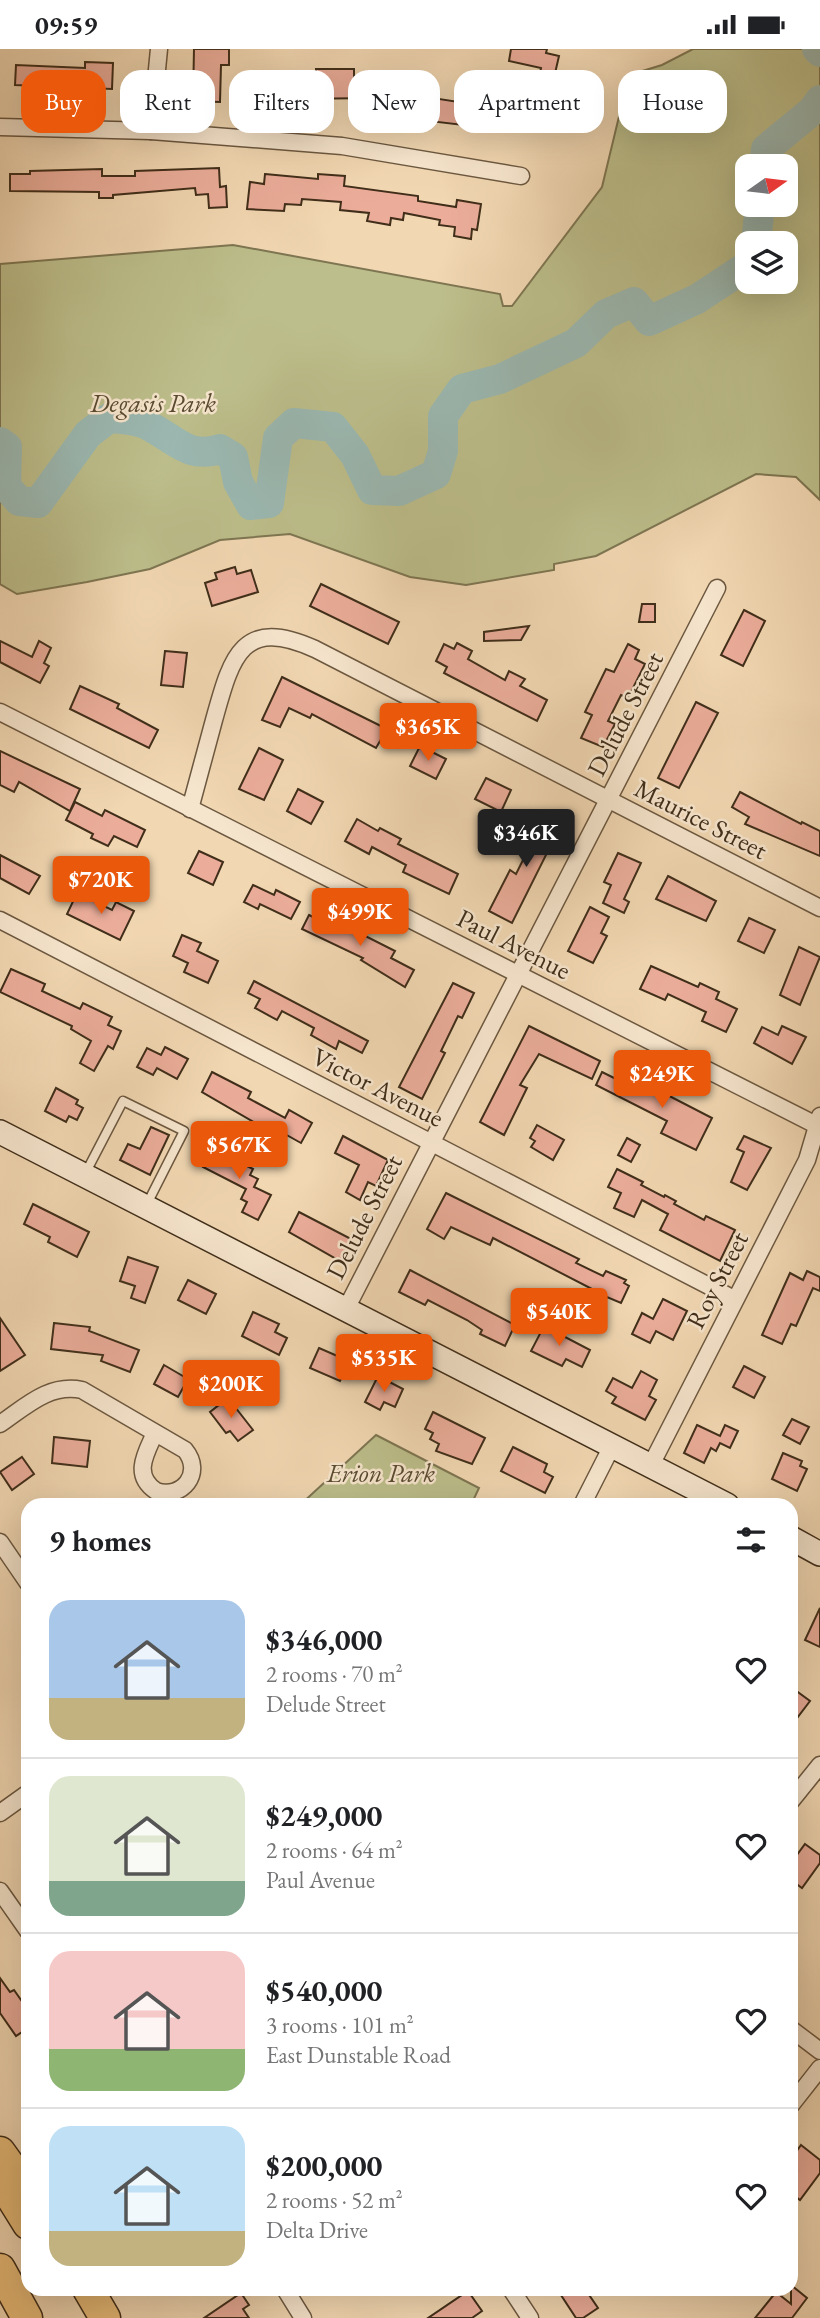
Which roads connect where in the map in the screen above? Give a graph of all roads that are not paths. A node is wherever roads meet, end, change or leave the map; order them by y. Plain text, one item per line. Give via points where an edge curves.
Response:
1 (159, 49) edge
2 (157, 70) edge
3 (0, 127) edge
4 (120, 130) edge
5 (176, 133) edge
6 (521, 176) dead end
7 (716, 588) dead end
8 (0, 712) edge
9 (609, 800) junction
10 (190, 809) junction
11 (820, 908) edge
12 (0, 920) edge
13 (516, 973) junction
14 (819, 1121) edge
15 (0, 1132) edge
16 (430, 1141) junction
17 (815, 1155) edge
18 (85, 1174) junction
19 (146, 1206) junction
20 (734, 1299) junction
21 (346, 1309) junction
22 (0, 1425) edge
23 (155, 1433) dead end
24 (612, 1446) junction
25 (650, 1465) junction
26 (586, 1498) edge
27 (714, 1498) edge
28 (0, 1542) edge
29 (798, 1542) edge
30 (820, 1554) edge
31 (21, 1573) edge
32 (820, 1765) edge
33 (798, 1792) edge
34 (21, 1798) edge
35 (0, 1813) edge
36 (0, 1891) edge
37 (21, 1921) edge
38 (798, 2034) edge
39 (820, 2051) edge
40 (820, 2068) edge
41 (798, 2096) edge
42 (0, 2152) edge
43 (0, 2179) edge
44 (21, 2181) edge
45 (21, 2213) edge
46 (0, 2269) edge
47 (70, 2296) edge
48 (92, 2296) edge
49 (289, 2296) edge
50 (516, 2296) edge
51 (27, 2318) edge
52 (82, 2318) edge
53 (106, 2318) edge
54 (303, 2318) edge
55 (530, 2318) edge

1 - 2 street
3 - 4 street
5 - 6 street via 342,146
7 - 9 street, Delude Street
8 - 10 street, Paul Avenue
9 - 10 street, Maurice Street via 305,644 276,635 256,640 231,663
9 - 11 street, Maurice Street
9 - 13 street, Delude Street
10 - 13 street, Paul Avenue
12 - 16 street, Victor Avenue
13 - 14 street, Paul Avenue
13 - 16 street, Delude Street
14 - 17 street, Roy Street
15 - 18 street
16 - 20 street, Victor Avenue
16 - 21 street, Delude Street
17 - 20 street, Roy Street
18 - 19 street
18 - 19 lane via 123,1101 184,1131
19 - 21 street
20 - 25 street, Roy Street
21 - 24 street
22 - 23 street via 42,1395 65,1388 90,1394
24 - 25 street
24 - 26 street
25 - 27 street
28 - 31 street
29 - 30 street
32 - 33 street
34 - 35 street
36 - 37 street
38 - 39 street
40 - 41 street
42 - 44 highway
43 - 45 highway
46 - 51 highway
47 - 52 highway
48 - 53 highway
49 - 54 street
50 - 55 street

